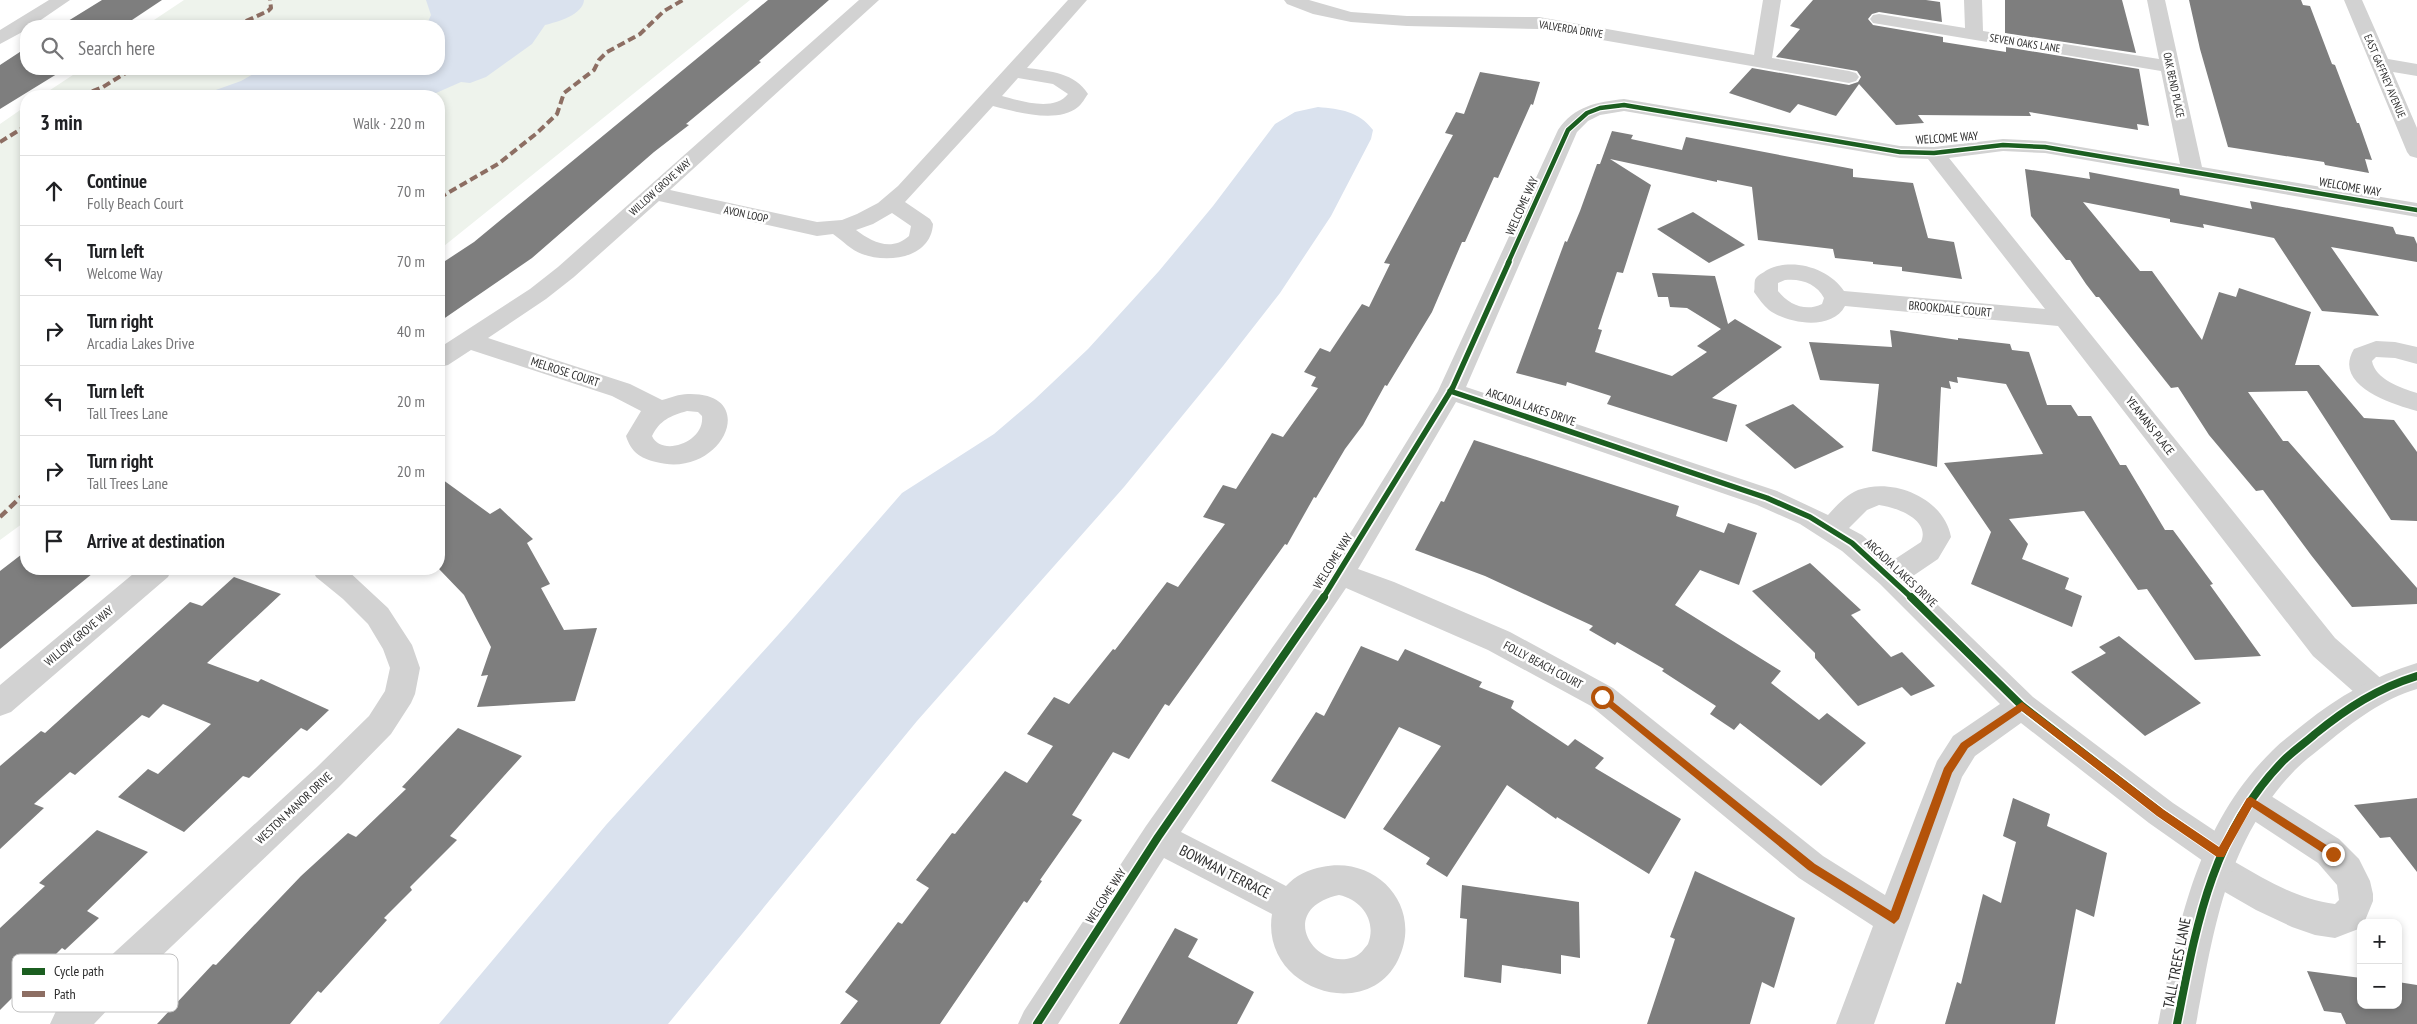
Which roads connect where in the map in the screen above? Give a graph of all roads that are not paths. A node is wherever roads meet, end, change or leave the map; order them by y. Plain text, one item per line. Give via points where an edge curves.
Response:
1 (61, 0) edge
2 (870, 0) edge
3 (1078, 0) edge
4 (1293, 0) edge
5 (1772, 0) edge
6 (1973, 0) edge
7 (2156, 0) edge
8 (2353, 0) edge
9 (1371, 9) edge
10 (1879, 19) dead end
11 (29, 20) edge
12 (20, 26) edge
13 (1974, 34) junction
14 (0, 38) edge
15 (1762, 62) junction
16 (2380, 64) junction
17 (2170, 67) junction
18 (2417, 70) edge
19 (1014, 72) junction
20 (1849, 77) dead end
21 (989, 99) junction
22 (2417, 152) edge
23 (1934, 153) junction
24 (2192, 171) junction
25 (654, 193) junction
26 (892, 203) junction
27 (2417, 210) edge
28 (840, 229) junction
29 (1836, 298) dead end
30 (2066, 319) junction
31 (467, 340) junction
32 (445, 355) edge
33 (2417, 356) edge
34 (1450, 392) junction
35 (2417, 402) edge
36 (659, 410) dead end
37 (1830, 530) junction
38 (1340, 574) junction
39 (151, 575) edge
40 (333, 575) edge
41 (1890, 576) junction
42 (2417, 676) edge
43 (2374, 691) junction
44 (0, 702) edge
45 (2022, 706) junction
46 (2251, 801) junction
47 (1158, 837) junction
48 (2218, 862) junction
49 (1291, 906) dead end
50 (1894, 919) junction
51 (137, 954) edge
52 (81, 1012) edge
53 (69, 1024) edge
54 (1037, 1024) edge
55 (1856, 1024) edge
56 (2177, 1024) edge

1 - 11 street
2 - 25 street, WILLOW GROVE WAY
3 - 19 street, AVON LOOP
4 - 9 street, VALVERDA DRIVE via 1350,17
5 - 15 street
6 - 13 street
7 - 17 street, OAK BEND PLACE
8 - 16 street, EAST GAFFNEY AVENUE
9 - 15 street, VALVERDA DRIVE via 1407,21 1539,23
10 - 13 street, SEVEN OAKS LANE
12 - 14 street
13 - 17 street, SEVEN OAKS LANE
15 - 20 street, VALVERDA DRIVE
16 - 18 street
16 - 22 street, EAST GAFFNEY AVENUE
17 - 24 street, OAK BEND PLACE
19 - 21 street, AVON LOOP
19 - 21 street via 1067,82 1076,88 1076,100 1068,106 1049,110
21 - 26 street, AVON LOOP
23 - 24 street, WELCOME WAY via 2003,145 2045,147
23 - 30 street, YEAMANS PLACE
23 - 34 street, WELCOME WAY via 1870,148 1624,105 1578,116 1568,130
24 - 27 street, WELCOME WAY
25 - 28 street, AVON LOOP via 817,229
25 - 31 street, WILLOW GROVE WAY via 566,272
26 - 28 street, AVON LOOP via 861,222
26 - 28 street via 922,224 923,232 910,246 888,252 871,250
29 - 30 street, BROOKDALE COURT
30 - 43 street, YEAMANS PLACE via 2324,647
31 - 32 street, WILLOW GROVE WAY
31 - 36 street, MELROSE COURT via 621,390
33 - 35 street via 2382,349 2370,350 2360,361 2362,369 2378,386
34 - 37 street, ARCADIA LAKES DRIVE via 1767,498 1810,517
34 - 38 street, WELCOME WAY
37 - 41 street, ARCADIA LAKES DRIVE via 1852,543
37 - 41 street, ARCADIA LAKES DRIVE via 1856,504 1868,497 1900,498 1924,512 1934,524 1937,536 1933,547
38 - 47 street, WELCOME WAY
38 - 50 street, FOLLY BEACH COURT via 1499,641 1602,697 1811,867
39 - 44 street, WILLOW GROVE WAY
40 - 51 street, WESTON MANOR DRIVE via 378,616 398,645 405,668 400,694 380,725 361,744
41 - 45 street, ARCADIA LAKES DRIVE
42 - 43 street, TALL TREES LANE
43 - 46 street, TALL TREES LANE via 2337,716 2281,763
45 - 48 street, ARCADIA LAKES DRIVE
45 - 50 street via 1964,746 1948,771
46 - 48 street, TALL TREES LANE
46 - 48 street via 2333,854 2349,873 2357,891 2352,913 2331,921 2300,915
47 - 49 street, BOWMAN TERRACE
47 - 54 street, WELCOME WAY
48 - 56 street, TALL TREES LANE via 2201,907
50 - 55 street
52 - 53 street, WESTON MANOR DRIVE

